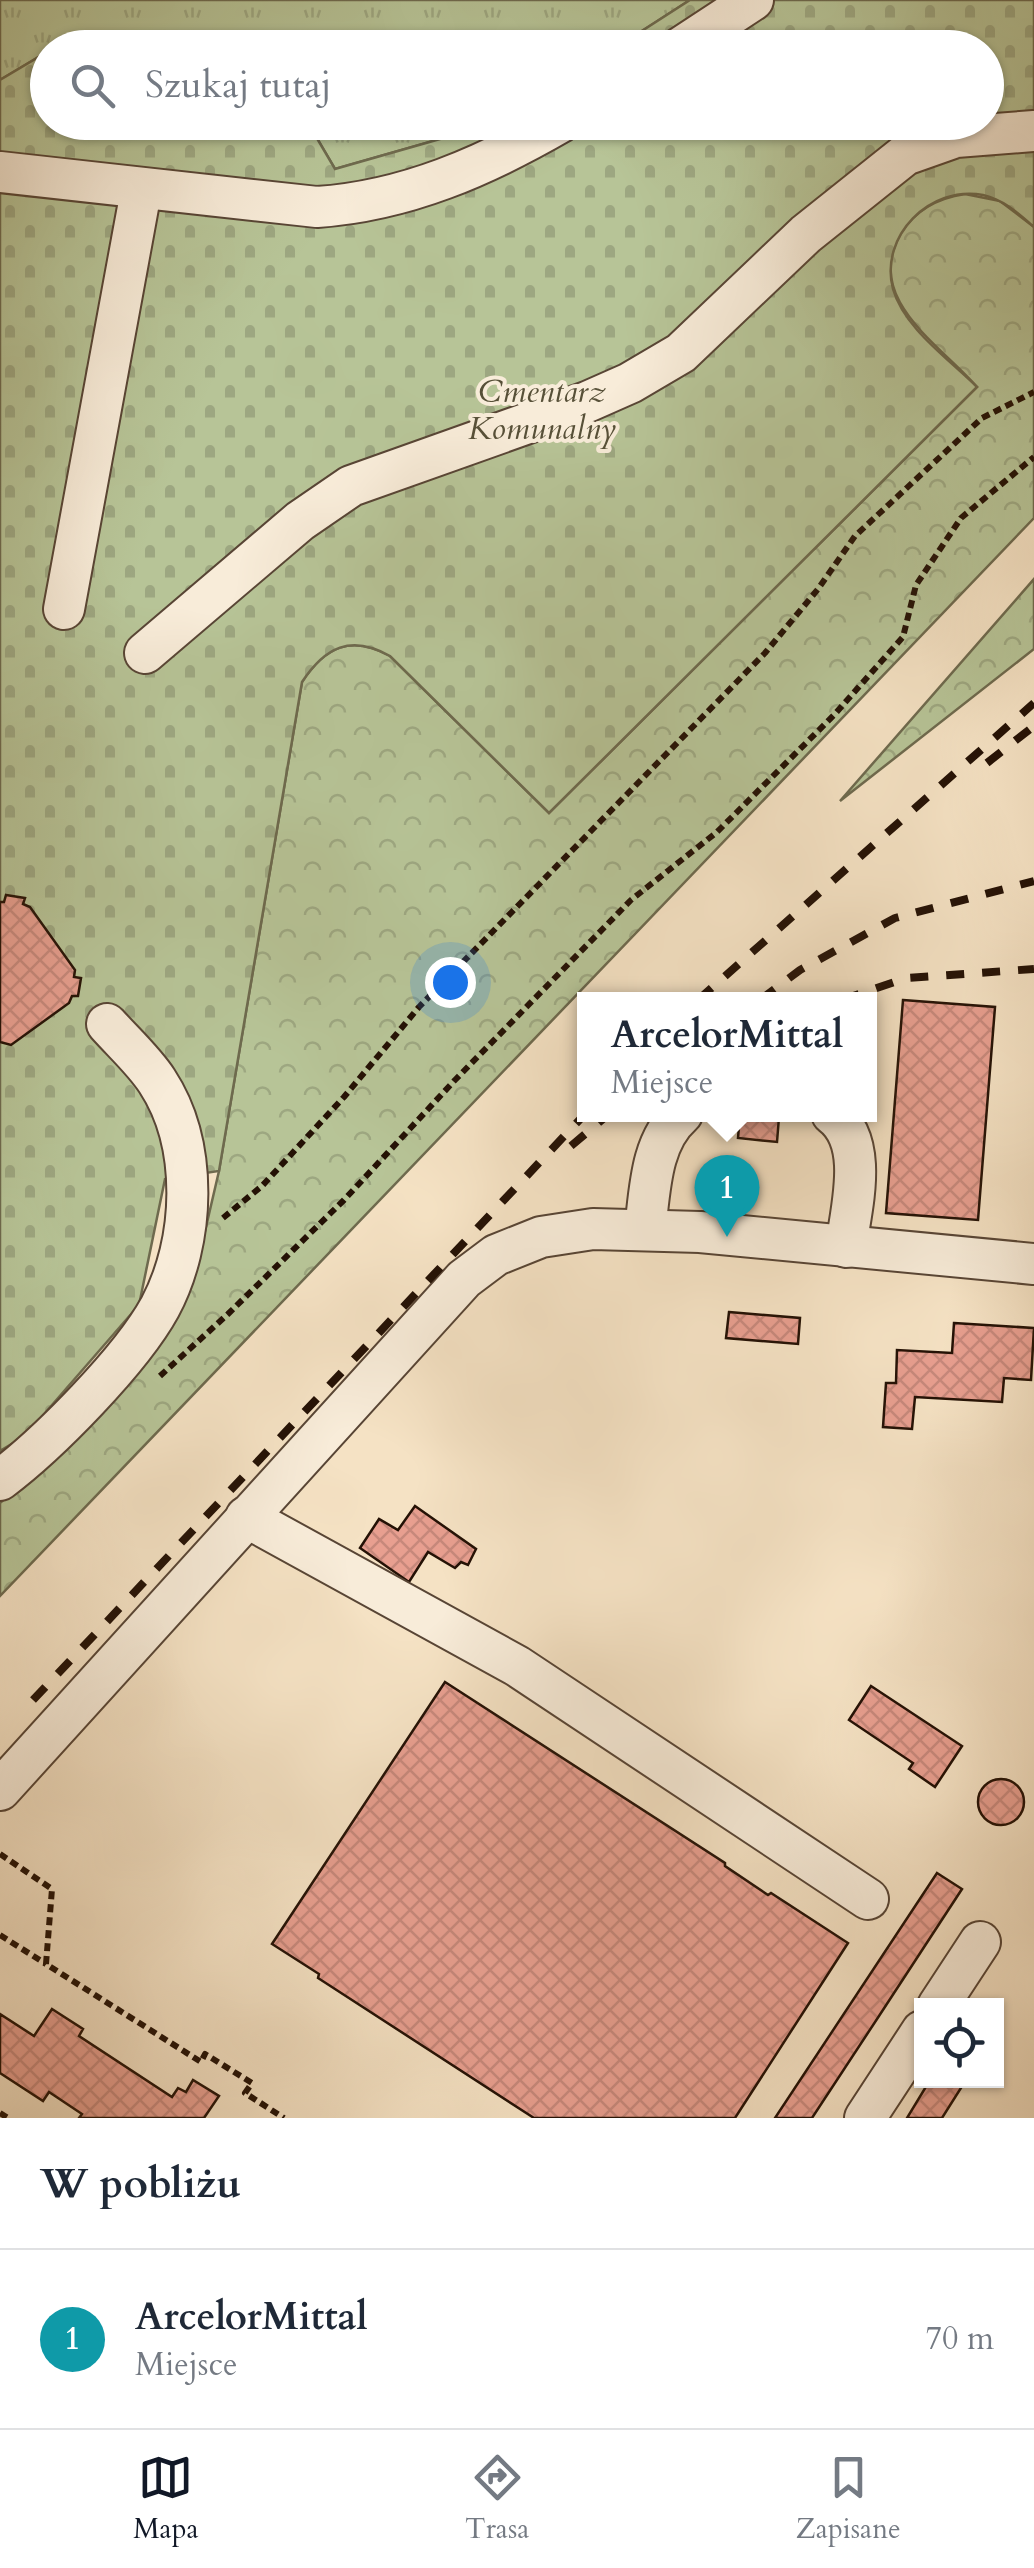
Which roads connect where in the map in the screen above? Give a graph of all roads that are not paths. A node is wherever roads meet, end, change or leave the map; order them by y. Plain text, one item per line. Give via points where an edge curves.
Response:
1 (753, 0) edge
2 (707, 30) edge
3 (1034, 131) edge
4 (1004, 133) edge
5 (530, 140) edge
6 (948, 140) edge
7 (0, 172) edge
8 (140, 191) dead end
9 (64, 609) dead end
10 (146, 653) dead end
11 (107, 1024) dead end
12 (674, 1122) edge
13 (841, 1122) edge
14 (645, 1230) junction
15 (846, 1247) junction
16 (1034, 1258) edge
17 (0, 1480) edge
18 (246, 1518) junction
19 (0, 1790) edge
20 (868, 1899) dead end
21 (980, 1942) dead end
22 (943, 1998) edge
23 (914, 2043) edge
24 (865, 2118) edge

1 - 2 street
3 - 4 street
5 - 7 street via 432,185 341,206
6 - 10 street via 905,155 806,234 681,353 587,402 352,486 300,520
8 - 9 street
11 - 17 street via 157,1081 176,1121 189,1201 179,1253 161,1306 135,1344
12 - 14 street via 658,1150
13 - 15 street via 853,1146
14 - 15 street
14 - 18 street via 593,1229 496,1254 464,1279
15 - 16 street
18 - 19 street
18 - 20 street via 518,1666
21 - 22 street
23 - 24 street

